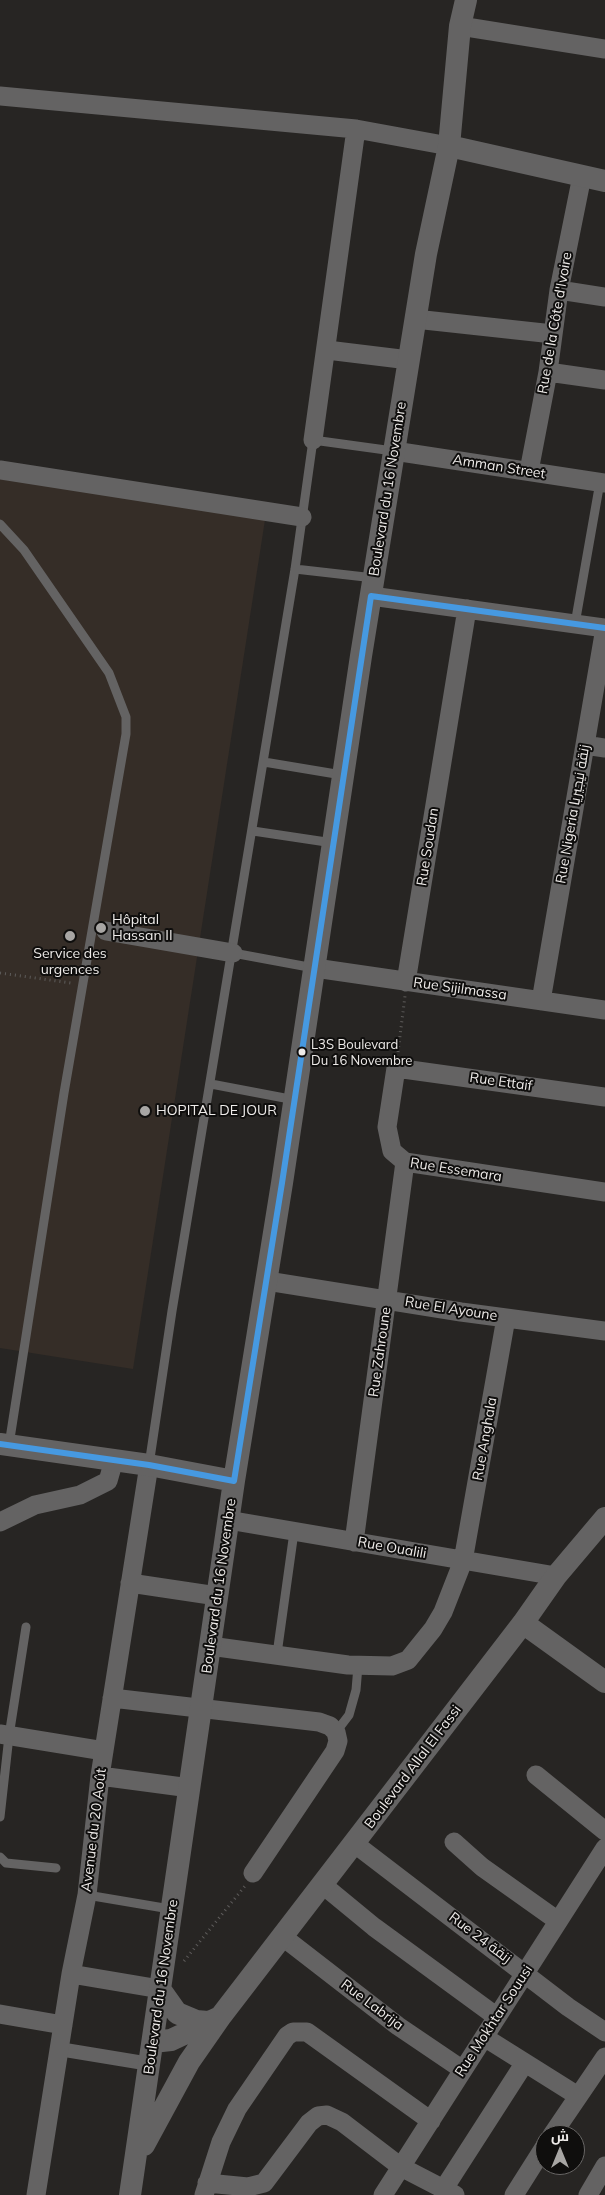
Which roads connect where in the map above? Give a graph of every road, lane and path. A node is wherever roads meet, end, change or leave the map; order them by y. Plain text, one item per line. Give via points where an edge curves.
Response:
1 (466, 0) edge
2 (460, 26) junction
3 (605, 49) edge
4 (0, 96) edge
5 (356, 129) junction
6 (449, 146) junction
7 (582, 176) junction
8 (605, 181) edge
9 (559, 290) junction
10 (605, 297) edge
11 (415, 319) junction
12 (552, 334) junction
13 (327, 350) junction
14 (408, 360) junction
15 (548, 372) junction
16 (605, 380) edge
17 (313, 440) junction
18 (394, 451) junction
19 (0, 470) edge
20 (529, 471) junction
21 (603, 482) edge
22 (302, 517) junction
23 (0, 524) edge
24 (295, 569) junction
25 (373, 587) junction
26 (467, 609) junction
27 (575, 624) junction
28 (605, 628) edge
29 (585, 745) junction
30 (605, 748) edge
31 (264, 762) junction
32 (344, 775) junction
33 (252, 830) junction
34 (333, 843) junction
35 (106, 931) dead end
36 (233, 952) junction
37 (315, 968) junction
38 (0, 973) edge
39 (406, 982) junction
40 (83, 984) junction
41 (541, 1001) junction
42 (605, 1010) edge
43 (396, 1068) junction
44 (211, 1084) junction
45 (605, 1097) edge
46 (295, 1100) junction
47 (405, 1162) junction
48 (605, 1192) edge
49 (267, 1281) junction
50 (388, 1299) junction
51 (506, 1318) junction
52 (605, 1331) edge
53 (5, 1444) edge
54 (114, 1460) junction
55 (149, 1465) junction
56 (234, 1482) junction
57 (605, 1518) edge
58 (228, 1520) junction
59 (0, 1522) edge
60 (294, 1532) junction
61 (354, 1542) junction
62 (463, 1560) junction
63 (556, 1576) junction
64 (130, 1583) junction
65 (217, 1596) junction
66 (523, 1623) junction
67 (26, 1627) dead end
68 (210, 1646) junction
69 (277, 1654) junction
70 (358, 1666) junction
71 (605, 1682) edge
72 (112, 1698) junction
73 (202, 1707) junction
74 (336, 1732) junction
75 (4, 1735) edge
76 (104, 1751) junction
77 (536, 1775) dead end
78 (100, 1776) junction
79 (190, 1788) junction
80 (0, 1817) edge
81 (605, 1831) edge
82 (454, 1842) dead end
83 (355, 1844) junction
84 (605, 1848) edge
85 (0, 1857) edge
86 (56, 1868) dead end
87 (253, 1873) joint
88 (323, 1885) junction
89 (86, 1895) junction
90 (172, 1909) junction
91 (558, 1922) junction
92 (283, 1937) junction
93 (179, 1967) dead end
94 (525, 1973) junction
95 (71, 1974) junction
96 (160, 1990) junction
97 (0, 2014) edge
98 (497, 2017) junction
99 (215, 2019) junction
100 (63, 2025) junction
101 (605, 2032) edge
102 (484, 2037) junction
103 (59, 2049) junction
104 (151, 2053) junction
105 (605, 2057) edge
106 (189, 2062) junction
107 (524, 2064) junction
108 (463, 2070) junction
109 (578, 2096) junction
110 (430, 2121) junction
111 (559, 2125) edge
112 (535, 2162) edge
113 (135, 2164) junction
114 (605, 2166) edge
115 (401, 2167) junction
116 (205, 2189) edge
117 (449, 2192) edge
118 (36, 2195) edge
119 (130, 2195) edge
120 (383, 2195) edge
121 (514, 2195) edge
122 (588, 2195) edge

1 - 2 street, Boulevard du 16 Novembre
2 - 3 street
2 - 6 street, Boulevard du 16 Novembre
4 - 5 street
5 - 6 street
5 - 13 street
6 - 7 street
6 - 11 street, Boulevard du 16 Novembre
7 - 8 street
7 - 9 street, Rue de la Côte d'Ivoire
9 - 10 street
9 - 12 street, Rue de la Côte d'Ivoire
11 - 12 street
11 - 14 street, Boulevard du 16 Novembre
12 - 15 street, Rue de la Côte d'Ivoire
13 - 14 street
13 - 17 street
14 - 18 street, Boulevard du 16 Novembre
15 - 16 street
15 - 20 street, Rue de la Côte d'Ivoire
17 - 18 lane
17 - 22 lane
18 - 20 street, Amman Street
18 - 25 street, Boulevard du 16 Novembre
19 - 22 street
20 - 21 street, Amman Street
21 - 27 lane
22 - 24 lane
23 - 40 lane via 24,550 109,673 126,717 126,734
24 - 25 lane
24 - 31 lane
25 - 26 street
25 - 32 street, Boulevard du 16 Novembre
26 - 27 street
26 - 39 street, Rue Soudan
27 - 28 street
28 - 29 street, Rue Nigeria زنقة نيجيريا
29 - 30 street
29 - 41 street, Rue Nigeria زنقة نيجيريا
31 - 32 lane
31 - 33 lane
32 - 34 street, Boulevard du 16 Novembre
33 - 34 lane
33 - 36 lane
34 - 37 street, Boulevard du 16 Novembre
35 - 36 street
36 - 37 lane
36 - 44 lane
37 - 39 street, Rue Sijilmassa
37 - 46 street, Boulevard du 16 Novembre
38 - 40 path
39 - 41 street, Rue Sijilmassa
39 - 43 path
40 - 53 lane
41 - 42 street, Rue Sijilmassa
43 - 45 street, Rue Ettaif
43 - 47 street, Rue Essemara via 388,1136 392,1151
44 - 46 lane
44 - 55 lane
46 - 49 street, Boulevard du 16 Novembre
47 - 48 street, Rue Essemara
47 - 50 street, Rue Zahroune
49 - 50 street, Rue El Ayoune
49 - 56 street, Boulevard du 16 Novembre
50 - 51 street, Rue El Ayoune
50 - 61 street, Rue Zahroune
51 - 52 street, Rue El Ayoune
51 - 62 street, Rue Anghala
53 - 54 street
54 - 55 street
54 - 59 street via 108,1481 80,1495 35,1505
55 - 56 street
55 - 64 street, Avenue du 20 Août
56 - 58 street, Boulevard du 16 Novembre
57 - 63 street, Boulevard Allal El Fassi
58 - 60 street, Rue Oualili
58 - 65 street, Boulevard du 16 Novembre
60 - 61 street, Rue Oualili
60 - 69 lane
61 - 62 street, Rue Oualili
62 - 63 street, Rue Oualili
62 - 70 street, Rue Anghala via 433,1629 408,1660 392,1666
63 - 66 street, Boulevard Allal El Fassi
64 - 65 street
64 - 72 street, Avenue du 20 Août
65 - 68 street, Boulevard du 16 Novembre
66 - 71 street
66 - 83 street, Boulevard Allal El Fassi
67 - 75 lane
68 - 69 street, Rue Anghala
68 - 73 street, Boulevard du 16 Novembre
69 - 70 street, Rue Anghala
70 - 74 lane via 349,1715
72 - 73 street
72 - 76 street, Avenue du 20 Août
73 - 74 street via 319,1722
73 - 79 street, Boulevard du 16 Novembre
74 - 87 street via 335,1751
75 - 76 street
75 - 80 lane
76 - 78 street, Avenue du 20 Août
77 - 81 street
78 - 79 street
78 - 89 street, Avenue du 20 Août
79 - 90 street, Boulevard du 16 Novembre
82 - 91 street via 482,1867
83 - 88 street, Boulevard Allal El Fassi
83 - 94 street, Rue 24 زنقة
84 - 91 street, Rue Mokhtar Souusi
85 - 86 lane via 6,1863
87 - 93 path
88 - 92 street, Boulevard Allal El Fassi
88 - 98 street via 374,1927
89 - 90 lane
89 - 95 street, Avenue du 20 Août
90 - 96 street, Boulevard du 16 Novembre
91 - 94 street, Rue Mokhtar Souusi
92 - 99 street, Boulevard Allal El Fassi
92 - 108 street, Rue Labrija via 398,2026
94 - 98 street, Rue Mokhtar Souusi
94 - 101 street, Rue 24 زنقة
95 - 96 street
95 - 100 street, Avenue du 20 Août
96 - 99 street via 177,2013 196,2021
96 - 104 street, Boulevard du 16 Novembre
97 - 100 street
98 - 102 street, Rue Mokhtar Souusi
99 - 104 street, Boulevard Allal El Fassi
99 - 106 street, Boulevard Allal El Fassi
100 - 103 street, Avenue du 20 Août
102 - 107 street
102 - 108 street, Rue Mokhtar Souusi
103 - 104 street
103 - 118 street, Avenue du 20 Août
104 - 106 street via 172,2066
104 - 113 street, Boulevard du 16 Novembre
105 - 109 street
106 - 113 street, Boulevard Allal El Fassi
107 - 109 street
107 - 117 street
108 - 110 street, Rue Mokhtar Souusi
109 - 111 street
110 - 115 street, Rue Mokhtar Souusi
110 - 116 street via 306,2032 297,2031 288,2036 237,2109 221,2142
112 - 121 street
113 - 119 street, Boulevard du 16 Novembre
114 - 122 street
115 - 116 street via 342,2122 322,2115 308,2122 264,2183
115 - 117 street
115 - 120 street, Rue Mokhtar Souusi

